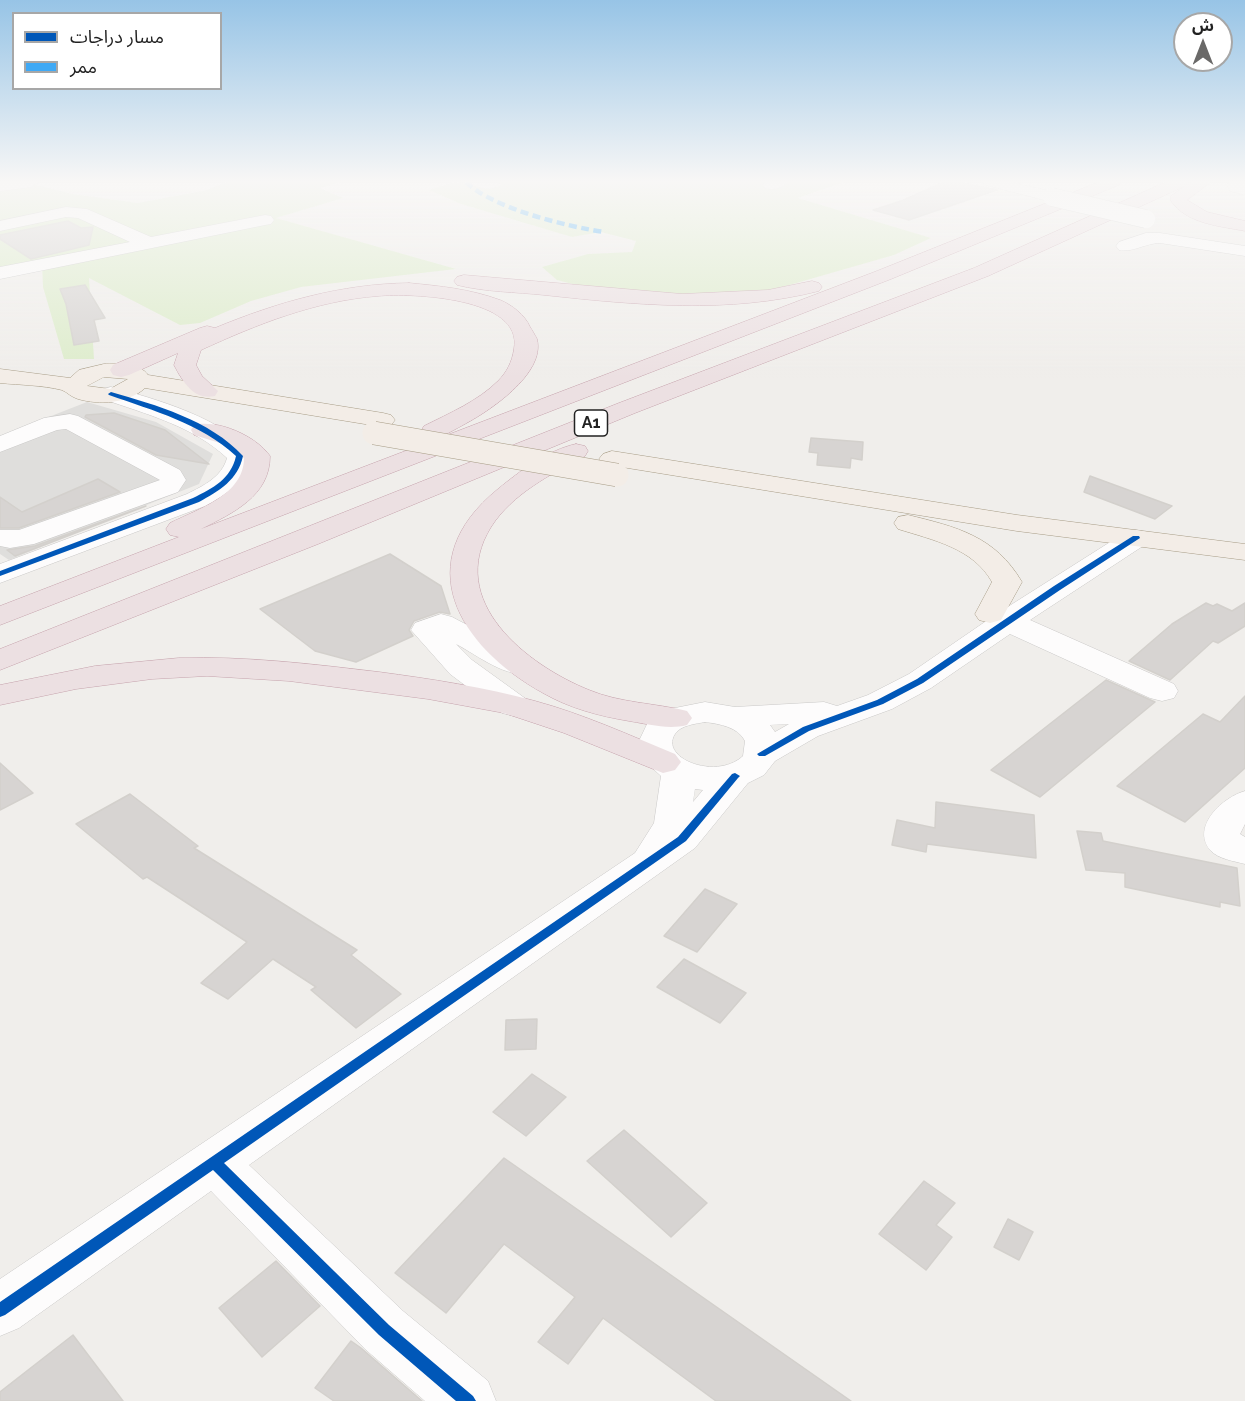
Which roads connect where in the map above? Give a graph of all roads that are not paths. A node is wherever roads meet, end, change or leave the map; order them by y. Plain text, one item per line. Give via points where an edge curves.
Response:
1 (119, 247) edge
2 (943, 247) edge
3 (951, 247) edge
4 (1035, 247) edge
5 (1223, 247) edge
6 (1245, 251) edge
7 (1, 271) edge
8 (981, 272) junction
9 (192, 346) junction
10 (5, 377) edge
11 (127, 382) junction
12 (83, 384) junction
13 (207, 391) junction
14 (0, 425) edge
15 (379, 426) junction
16 (202, 430) junction
17 (0, 445) edge
18 (615, 467) junction
19 (908, 523) junction
20 (0, 538) edge
21 (161, 540) junction
22 (1117, 542) junction
23 (1245, 552) edge
24 (1245, 564) edge
25 (0, 574) edge
26 (0, 601) edge
27 (0, 616) edge
28 (998, 618) junction
29 (0, 660) edge
30 (521, 666) junction
31 (1162, 691) dead end
32 (0, 695) edge
33 (514, 706) junction
34 (737, 717) junction
35 (675, 718) junction
36 (748, 765) junction
37 (671, 768) junction
38 (1245, 802) edge
39 (1245, 851) edge
40 (648, 863) junction
41 (215, 1163) junction
42 (0, 1310) edge
43 (468, 1401) edge

1 - 7 street
2 - 11 highway via 798,290 725,301 636,299 459,281 385,282 336,288 273,304
3 - 27 highway, A1
4 - 8 highway, A1
5 - 6 street
8 - 29 highway, A1 via 627,408
8 - 30 highway via 592,442 550,465 504,498 486,515 469,542 464,579 471,607 480,622
9 - 11 highway
9 - 13 highway via 185,365
9 - 21 highway via 301,303 351,292 409,289 449,292 492,303 523,326 528,342 524,362 515,376 485,403 452,423
10 - 12 main road
11 - 12 main road
11 - 13 main road
11 - 15 main road
11 - 16 street
12 - 14 street
13 - 15 main road
15 - 18 main road, bridge
16 - 21 highway via 244,444 257,456 257,472 232,501
16 - 25 street via 240,456 235,471 224,484 196,500
17 - 20 street via 52,423 70,421 171,475 173,480 169,486 24,538
18 - 19 main road
18 - 22 main road via 974,517
19 - 22 main road via 982,534
19 - 28 main road via 964,541 993,561 1007,582
21 - 26 highway
22 - 23 main road
22 - 24 main road
22 - 28 street
28 - 31 street
28 - 34 street via 871,696 828,711
28 - 36 street via 937,670 901,692 806,729
30 - 33 street via 441,623 426,630 461,667
30 - 35 highway via 562,691 594,703
32 - 33 highway via 67,680 154,668 220,667 294,671 446,691
33 - 37 highway via 578,726
34 - 35 street via 705,712
34 - 36 street via 758,734 763,747
35 - 37 street via 661,728 655,741 655,748
36 - 37 street via 701,779
36 - 40 street via 682,840
37 - 40 street via 672,824
38 - 39 street via 1223,824 1221,832 1222,839
40 - 41 street
41 - 42 street
41 - 43 street via 384,1330

